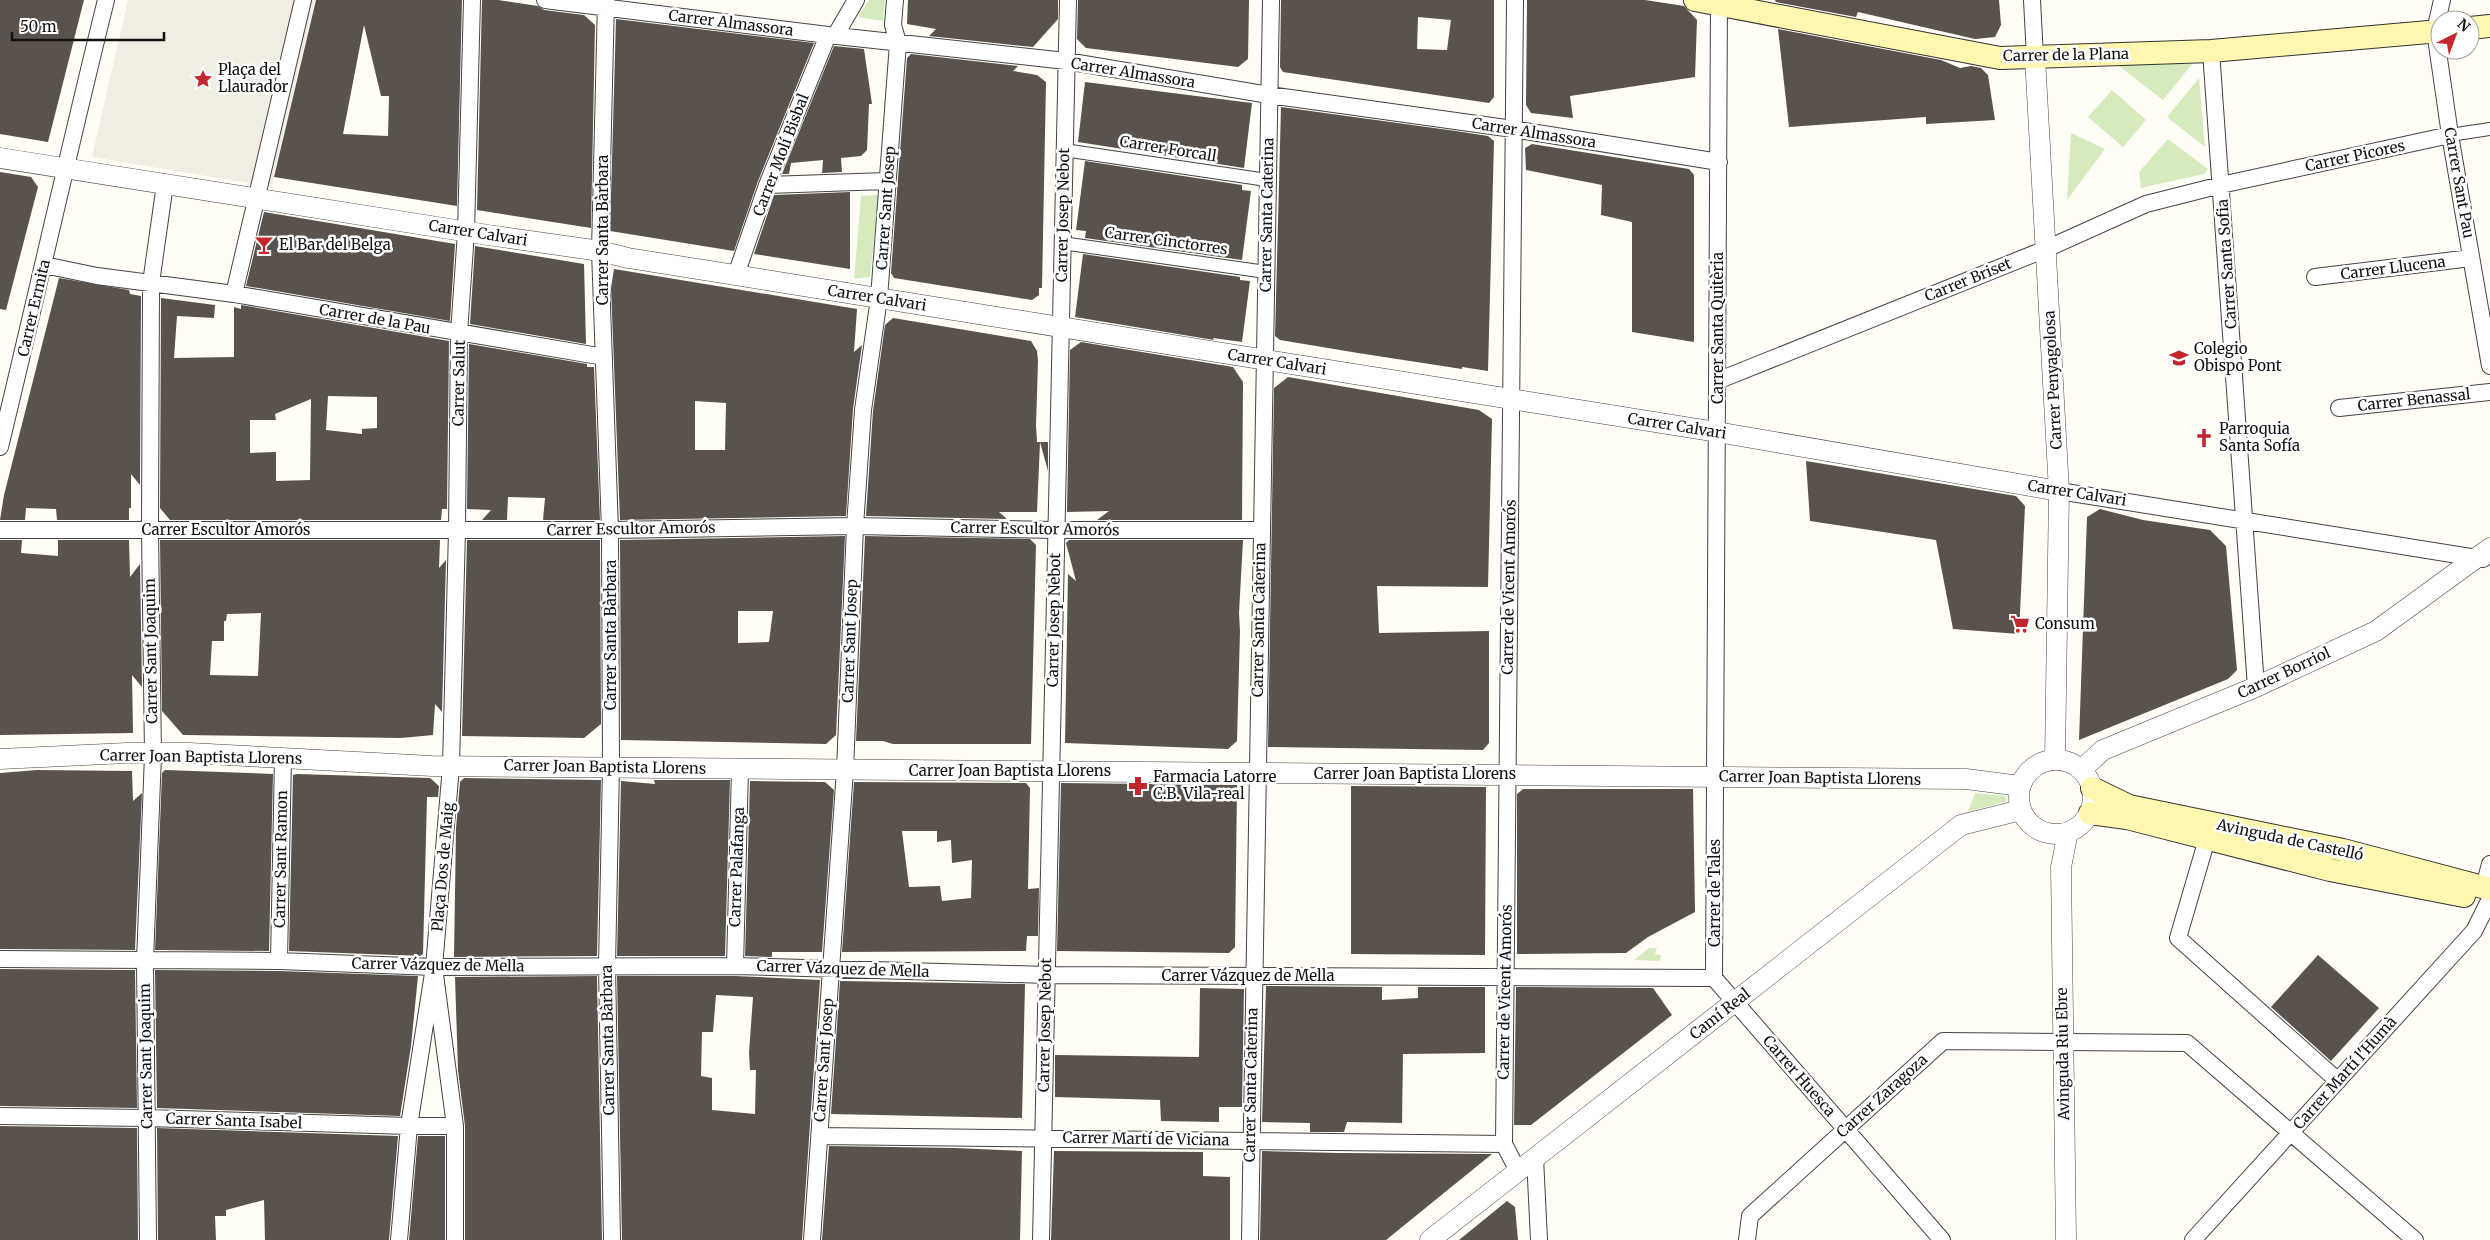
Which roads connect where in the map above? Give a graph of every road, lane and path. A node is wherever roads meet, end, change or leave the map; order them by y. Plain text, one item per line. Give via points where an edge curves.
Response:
1 (106, 0) edge
2 (303, 0) edge
3 (472, 0) edge
4 (545, 0) edge
5 (856, 0) edge
6 (895, 0) edge
7 (1068, 0) edge
8 (1271, 0) edge
9 (1515, 0) edge
10 (1695, 0) edge
11 (2032, 0) edge
12 (1719, 2) edge
13 (606, 4) edge
14 (2430, 32) edge
15 (832, 36) junction
16 (898, 43) junction
17 (2211, 51) junction
18 (2035, 57) junction
19 (2441, 60) edge
20 (1066, 61) junction
21 (1269, 95) junction
22 (1513, 129) junction
23 (2490, 129) edge
24 (2450, 135) junction
25 (1064, 150) junction
26 (0, 158) edge
27 (1719, 162) junction
28 (64, 168) junction
29 (1267, 180) junction
30 (887, 181) junction
31 (165, 184) junction
32 (768, 185) junction
33 (2221, 185) junction
34 (257, 198) junction
35 (466, 232) junction
36 (1062, 243) junction
37 (2046, 248) junction
38 (600, 251) junction
39 (2472, 258) junction
40 (44, 265) junction
41 (1266, 272) junction
42 (736, 276) junction
43 (2315, 277) dead end
44 (151, 283) junction
45 (234, 294) junction
46 (879, 298) junction
47 (1061, 327) junction
48 (460, 333) junction
49 (604, 357) junction
50 (1264, 360) junction
51 (2490, 366) edge
52 (1717, 381) junction
53 (2490, 392) edge
54 (1512, 400) junction
55 (2339, 408) dead end
56 (1717, 432) junction
57 (0, 447) edge
58 (2059, 491) junction
59 (2245, 521) junction
60 (855, 526) junction
61 (0, 530) edge
62 (150, 530) junction
63 (457, 530) junction
64 (610, 530) junction
65 (1056, 530) junction
66 (1261, 530) junction
67 (2486, 555) edge
68 (2256, 688) junction
69 (153, 755) junction
70 (283, 757) junction
71 (0, 758) edge
72 (2055, 760) junction
73 (451, 766) junction
74 (612, 767) junction
75 (740, 769) junction
76 (845, 770) junction
77 (1051, 771) junction
78 (1256, 773) junction
79 (1507, 775) junction
80 (1715, 777) junction
81 (2087, 779) junction
82 (2021, 786) junction
83 (2021, 810) junction
84 (2090, 813) junction
85 (2068, 832) junction
86 (2046, 833) junction
87 (2207, 838) junction
88 (2490, 864) edge
89 (2061, 867) junction
90 (2489, 899) edge
91 (1714, 955) junction
92 (0, 959) edge
93 (145, 961) junction
94 (279, 961) junction
95 (607, 966) junction
96 (735, 966) junction
97 (434, 967) junction
98 (830, 967) junction
99 (1046, 975) junction
100 (1253, 976) junction
101 (1506, 977) junction
102 (1687, 978) junction
103 (1714, 978) junction
104 (1735, 1002) junction
105 (2063, 1041) junction
106 (2338, 1081) junction
107 (0, 1116) edge
108 (147, 1118) junction
109 (409, 1126) junction
110 (454, 1126) junction
111 (1846, 1129) junction
112 (2291, 1133) junction
113 (819, 1136) junction
114 (1043, 1138) junction
115 (1250, 1141) junction
116 (1504, 1144) junction
117 (1534, 1158) junction
118 (1518, 1171) junction
119 (148, 1240) edge
120 (399, 1240) edge
121 (455, 1240) edge
122 (612, 1240) edge
123 (812, 1240) edge
124 (1041, 1240) edge
125 (1250, 1240) edge
126 (1430, 1240) edge
127 (1539, 1240) edge
128 (1747, 1240) edge
129 (1942, 1240) edge
130 (2066, 1240) edge
131 (2193, 1240) edge
132 (2415, 1240) edge

1 - 28 street, Carrer Ermita
2 - 34 street
3 - 35 street, Carrer Salut
4 - 13 street, Carrer Almassora
5 - 15 street, Carrer Molí Bisbal
6 - 16 street via 893,25
7 - 20 street, Carrer Josep Nebot
8 - 21 street, Carrer Santa Caterina
9 - 22 street, Carrer de Vicent Amorós
10 - 12 main road, Carrer de la Plana
11 - 18 street, Carrer Penyagolosa
12 - 18 main road, Carrer de la Plana via 2000,58
12 - 27 street, Carrer Santa Quitèria
13 - 15 street, Carrer Almassora
13 - 38 street, Carrer Santa Bàrbara
14 - 17 main road, Carrer de la Plana
15 - 16 street, Carrer Almassora
15 - 32 street, Carrer Molí Bisbal
16 - 20 street, Carrer Almassora
16 - 30 street, Carrer Sant Josep
17 - 18 main road, Carrer de la Plana
17 - 33 street, Carrer Santa Sofia
18 - 37 street, Carrer Penyagolosa
19 - 24 street, Carrer Sant Pau
20 - 21 street, Carrer Almassora
20 - 25 street, Carrer Josep Nebot
21 - 22 street, Carrer Almassora
21 - 29 street, Carrer Santa Caterina
22 - 27 street, Carrer Almassora
22 - 54 street, Carrer de Vicent Amorós
23 - 24 street, Carrer Picores
24 - 33 street, Carrer Picores
24 - 39 street, Carrer Sant Pau
25 - 29 street, Carrer Forcall
25 - 36 street, Carrer Josep Nebot
26 - 28 street, Carrer Calvari
27 - 52 street, Carrer Santa Quitèria
28 - 31 street, Carrer Calvari
28 - 40 street, Carrer Ermita
29 - 41 street, Carrer Santa Caterina
30 - 32 street
30 - 46 street, Carrer Sant Josep
31 - 34 street, Carrer Calvari
31 - 44 street, Carrer Sant Joaquim
32 - 42 street, Carrer Molí Bisbal
33 - 37 street, Carrer Briset via 2146,204
33 - 59 street, Carrer Santa Sofia
34 - 35 street, Carrer Calvari
34 - 45 street
35 - 38 street, Carrer Calvari
35 - 48 street, Carrer Salut
36 - 41 street, Carrer Cinctorres
36 - 47 street, Carrer Josep Nebot
37 - 52 street, Carrer Briset
37 - 58 street, Carrer Penyagolosa
38 - 42 street, Carrer Calvari
38 - 49 street, Carrer Santa Bàrbara
39 - 43 street, Carrer Llucena
39 - 51 street, Carrer Sant Pau
40 - 44 street
40 - 57 street, Carrer Ermita
41 - 50 street, Carrer Santa Caterina
42 - 46 street, Carrer Calvari
44 - 45 street
44 - 62 street, Carrer Sant Joaquim
45 - 48 street, Carrer de la Pau
46 - 47 street, Carrer Calvari
46 - 60 street, Carrer Sant Josep via 863,410
47 - 50 street, Carrer Calvari
47 - 65 street, Carrer Josep Nebot
48 - 49 street, Carrer de la Pau
48 - 63 street, Carrer Salut
49 - 64 street, Carrer Santa Bàrbara
50 - 54 street, Carrer Calvari
50 - 66 street, Carrer Santa Caterina
52 - 56 street, Carrer Santa Quitèria
53 - 55 street, Carrer Benassal
54 - 56 street, Carrer Calvari
54 - 79 street, Carrer de Vicent Amorós
56 - 58 street, Carrer Calvari
56 - 80 street, Carrer Santa Quitèria
58 - 59 street, Carrer Calvari
58 - 72 street, Carrer Penyagolosa
59 - 67 street, Carrer Calvari
59 - 68 street, Carrer Santa Sofia
60 - 64 street, Carrer Escultor Amorós
60 - 65 street, Carrer Escultor Amorós
60 - 76 street, Carrer Sant Josep
61 - 62 street, Carrer Escultor Amorós
62 - 63 street, Carrer Escultor Amorós
62 - 69 street, Carrer Sant Joaquim
63 - 64 street, Carrer Escultor Amorós
63 - 73 street, Carrer Salut
64 - 74 street, Carrer Santa Bàrbara
65 - 66 street, Carrer Escultor Amorós
65 - 77 street, Carrer Josep Nebot
66 - 78 street, Carrer Santa Caterina
67 - 68 street, Carrer Borriol via 2376,631
68 - 81 street, Carrer Borriol via 2103,750
69 - 70 street, Carrer Joan Baptista Llorens
69 - 71 street, Carrer Joan Baptista Llorens via 127,753
69 - 93 street, Carrer Sant Joaquim
70 - 73 street, Carrer Joan Baptista Llorens
70 - 94 street, Carrer Sant Ramon
72 - 81 street via 2073,764
72 - 82 street via 2034,768
73 - 74 street, Carrer Joan Baptista Llorens
73 - 97 street, Plaça Dos de Maig
74 - 75 street, Carrer Joan Baptista Llorens
74 - 95 street, Carrer Santa Bàrbara
75 - 76 street, Carrer Joan Baptista Llorens
75 - 96 street, Carrer Palafanga
76 - 77 street, Carrer Joan Baptista Llorens
76 - 98 street, Carrer Sant Josep
77 - 78 street, Carrer Joan Baptista Llorens
77 - 99 street, Carrer Josep Nebot
78 - 79 street, Carrer Joan Baptista Llorens
78 - 100 street, Carrer Santa Caterina
79 - 80 street, Carrer Joan Baptista Llorens
79 - 101 street, Carrer de Vicent Amorós
80 - 82 street, Carrer Joan Baptista Llorens via 1966,779
80 - 91 street, Carrer de Tales
81 - 84 street via 2093,801
81 - 90 main road, Avinguda de Castelló via 2129,806 2343,850
82 - 83 street
83 - 86 street via 2036,828
83 - 104 street, Camí Real via 1961,825
84 - 85 street via 2077,828
84 - 87 main road, Avinguda de Castelló via 2126,818
85 - 86 street
85 - 89 street, Avinguda Riu Ebre
86 - 89 street, Avinguda Riu Ebre
87 - 90 main road, Avinguda de Castelló via 2330,870
87 - 106 street via 2178,938
88 - 90 street, Carrer Martí l'Humà
89 - 105 street, Avinguda Riu Ebre
90 - 106 street, Carrer Martí l'Humà via 2474,931
91 - 102 street
91 - 103 street, Carrer de Tales
92 - 93 street, Carrer Vázquez de Mella
93 - 94 street, Carrer Vázquez de Mella
93 - 108 street, Carrer Sant Joaquim
94 - 97 street, Carrer Vázquez de Mella
95 - 96 street, Carrer Vázquez de Mella
95 - 97 street, Carrer Vázquez de Mella
95 - 122 street, Carrer Santa Bàrbara
96 - 98 street, Carrer Vázquez de Mella
97 - 109 street, Plaça Dos de Maig
97 - 110 street, Plaça Dos de Maig
98 - 99 street, Carrer Vázquez de Mella
98 - 113 street, Carrer Sant Josep
99 - 100 street, Carrer Vázquez de Mella
99 - 114 street, Carrer Josep Nebot
100 - 101 street, Carrer Vázquez de Mella
100 - 115 street, Carrer Santa Caterina
101 - 102 street, Carrer Vázquez de Mella
101 - 116 street, Carrer de Vicent Amorós
102 - 103 street, Carrer Vázquez de Mella
103 - 104 street
104 - 111 street, Carrer Huesca
104 - 117 street, Camí Real
105 - 111 street, Carrer Zaragoza via 1943,1041
105 - 112 street, Carrer Zaragoza via 2187,1043
105 - 130 street, Avinguda Riu Ebre
106 - 112 street, Carrer Martí l'Humà
107 - 108 street, Carrer Santa Isabel
108 - 109 street, Carrer Santa Isabel
108 - 119 street, Carrer Sant Joaquim
109 - 110 street
109 - 120 street, Plaça Dos de Maig
110 - 121 street, Plaça Dos de Maig
111 - 128 street, Carrer Zaragoza via 1750,1216
111 - 129 street, Carrer Huesca
112 - 131 street, Carrer Martí l'Humà
112 - 132 street, Carrer Zaragoza
113 - 114 street, Carrer Martí de Viciana
113 - 123 street, Carrer Sant Josep
114 - 115 street, Carrer Martí de Viciana
114 - 124 street, Carrer Josep Nebot
115 - 116 street, Carrer Martí de Viciana
115 - 125 street, Carrer Santa Caterina
116 - 118 street, Carrer de Vicent Amorós
117 - 118 street, Camí Real
117 - 127 street
118 - 126 street, Camí Real

